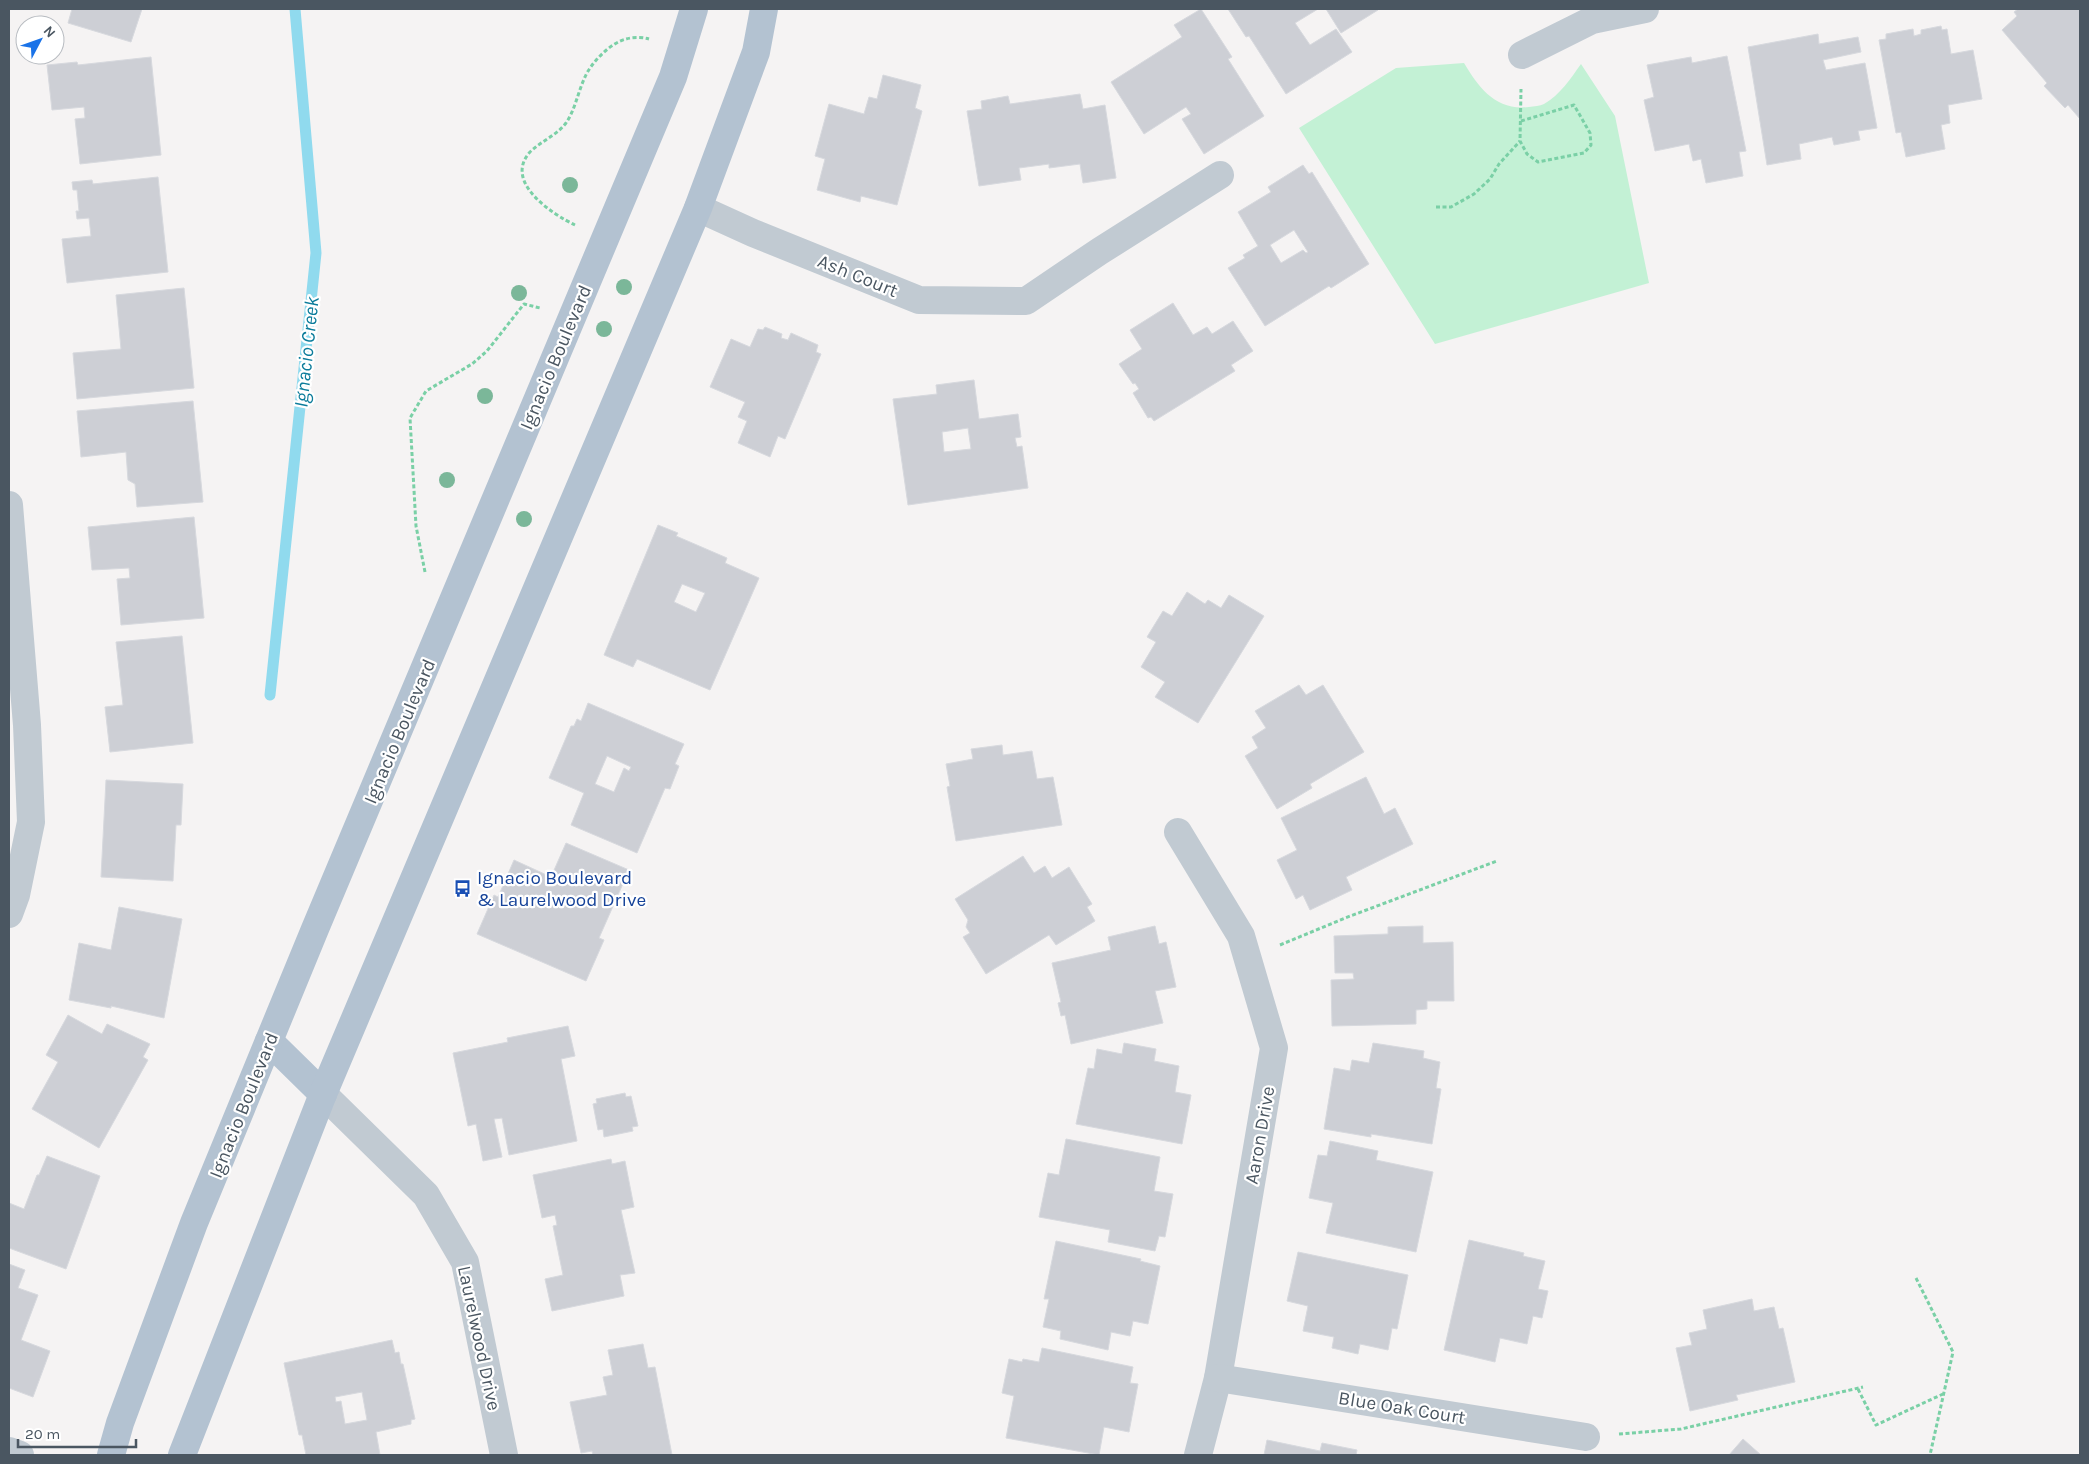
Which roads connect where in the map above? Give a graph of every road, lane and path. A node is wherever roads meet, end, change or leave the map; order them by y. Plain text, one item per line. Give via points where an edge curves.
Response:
1 (694, 9) edge
2 (764, 9) edge
3 (1645, 9) edge
4 (683, 48) junction
5 (1522, 55) dead end
6 (1520, 142) junction
7 (1220, 175) dead end
8 (698, 208) junction
9 (1436, 208) dead end
10 (604, 239) junction
11 (572, 318) junction
12 (9, 505) edge
13 (425, 572) dead end
14 (1178, 832) dead end
15 (1497, 861) dead end
16 (9, 914) edge
17 (1247, 958) junction
18 (269, 1041) junction
19 (323, 1094) junction
20 (1916, 1278) dead end
21 (1218, 1378) junction
22 (1863, 1387) dead end
23 (1858, 1389) junction
24 (1944, 1394) junction
25 (1586, 1437) joint
26 (9, 1451) edge
27 (20, 1455) edge
28 (111, 1455) edge
29 (182, 1455) edge
30 (504, 1455) edge
31 (1198, 1455) edge
32 (1930, 1455) edge

1 - 4 main road, Ignacio Boulevard
2 - 8 main road via 756,52
3 - 5 street via 1592,20
4 - 10 main road, Ignacio Boulevard
4 - 10 path via 641,37 625,39 612,46 585,76 567,122 530,152 524,161 522,174 535,198 564,220
6 - 6 path via 1527,154 1538,162 1584,153 1591,145 1590,132 1574,105 1521,121
6 - 9 path via 1474,194 1451,207
7 - 8 street, Ash Court via 1026,301 919,300
8 - 19 main road
10 - 11 main road, Ignacio Boulevard
11 - 13 path via 524,304 487,351 472,364 426,391 417,403 410,418 416,526
11 - 18 main road, Ignacio Boulevard
12 - 16 street via 27,725 31,822
14 - 17 street, Aaron Drive via 1241,936
15 - 17 path
17 - 21 street, Aaron Drive via 1274,1048
18 - 19 main road
18 - 28 main road, Ignacio Boulevard via 194,1223
19 - 29 main road
19 - 30 street, Laurelwood Drive via 426,1195 465,1262
20 - 24 path via 1953,1352
21 - 25 street, Blue Oak Court
21 - 31 street, Aaron Drive
22 - 23 path
23 - 24 path via 1876,1425
23 - 25 path via 1681,1429
24 - 32 path
26 - 27 street

